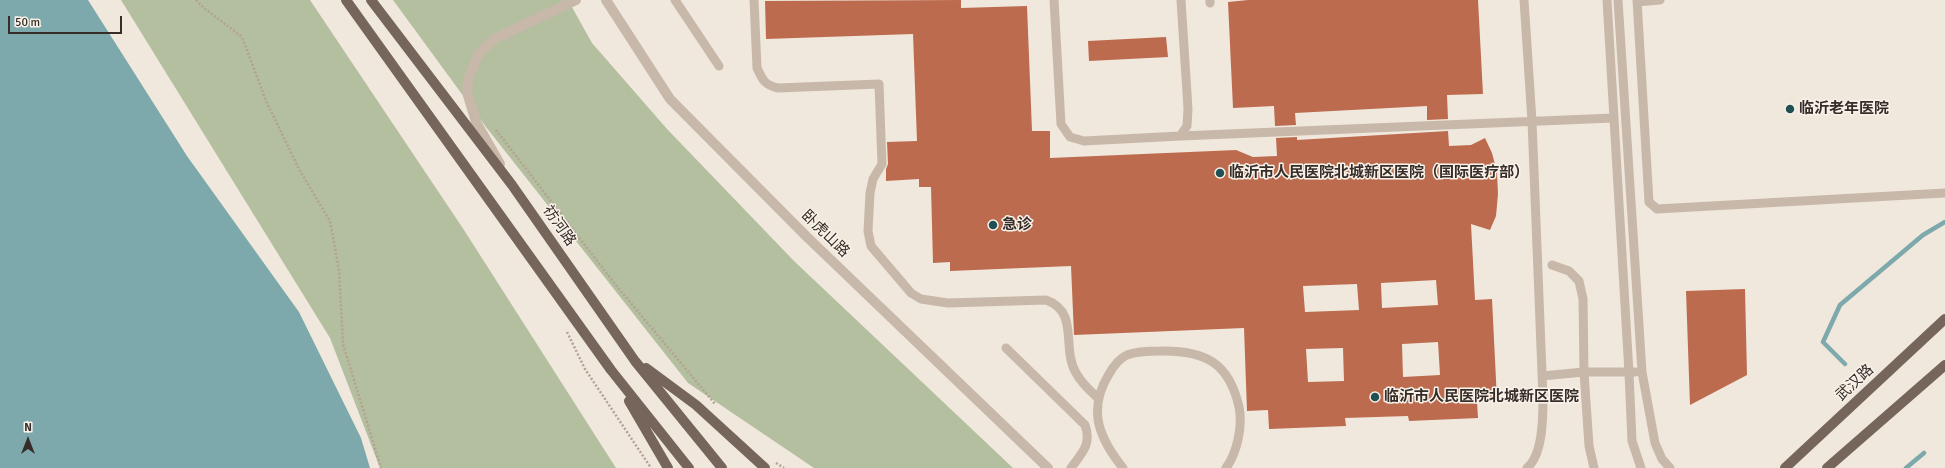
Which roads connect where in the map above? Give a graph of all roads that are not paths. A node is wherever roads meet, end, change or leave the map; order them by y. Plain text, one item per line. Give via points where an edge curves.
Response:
1 (346, 0) edge
2 (371, 0) edge
3 (576, 0) edge
4 (675, 0) edge
5 (754, 0) edge
6 (1054, 0) edge
7 (1181, 0) edge
8 (1524, 0) edge
9 (1607, 0) edge
10 (1618, 0) edge
11 (1660, 0) edge
12 (609, 1) edge
13 (1637, 1) edge
14 (719, 66) dead end
15 (1614, 118) junction
16 (1532, 121) junction
17 (1180, 136) junction
18 (512, 185) junction
19 (1945, 193) edge
20 (1552, 266) dead end
21 (1945, 319) edge
22 (1006, 348) dead end
23 (635, 360) junction
24 (1945, 365) edge
25 (611, 370) junction
26 (1584, 372) junction
27 (1642, 372) junction
28 (1629, 373) junction
29 (1542, 376) junction
30 (1098, 398) junction
31 (668, 468) edge
32 (690, 468) edge
33 (722, 468) edge
34 (765, 468) edge
35 (1048, 468) edge
36 (1071, 468) edge
37 (1123, 468) edge
38 (1226, 468) edge
39 (1527, 468) edge
40 (1594, 468) edge
41 (1640, 468) edge
42 (1670, 468) edge
43 (1785, 468) edge
44 (1827, 468) edge

1 - 25 main road
2 - 18 main road, 祊河路
3 - 18 street via 494,39 478,56 468,80 467,92 476,122
4 - 14 lane
5 - 30 lane via 758,68 761,78 768,86 778,88 879,84 882,164 873,179 870,193 868,231 871,246 886,265 921,299 948,303 1046,300 1056,304 1063,311 1067,322 1070,355 1075,372
6 - 17 lane via 1061,124 1070,137 1084,141
7 - 17 lane via 1188,109 1187,126
8 - 16 lane
9 - 15 lane
10 - 27 lane
11 - 13 lane
12 - 35 street, 卧虎山路 via 670,99 807,237
13 - 19 lane via 1649,202 1657,209
15 - 16 lane
15 - 28 lane
16 - 17 lane
16 - 29 lane
18 - 23 main road, 祊河路
20 - 26 lane via 1569,271 1579,281 1583,299
21 - 43 main road, 武汉路
22 - 36 lane via 1085,425 1089,436 1087,445
23 - 33 main road, 祊河路
23 - 34 main road via 696,405
24 - 44 main road
25 - 31 main road
25 - 32 main road
26 - 28 lane
26 - 29 lane
26 - 40 lane via 1589,446
27 - 28 lane
27 - 42 lane via 1655,443 1662,459
28 - 41 lane via 1632,441
29 - 39 lane via 1543,423 1539,446
30 - 37 lane via 1099,430 1108,449
30 - 38 lane via 1116,362 1126,355 1142,351 1181,351 1207,358 1220,368 1234,388 1239,410 1240,423 1236,442 1231,461

